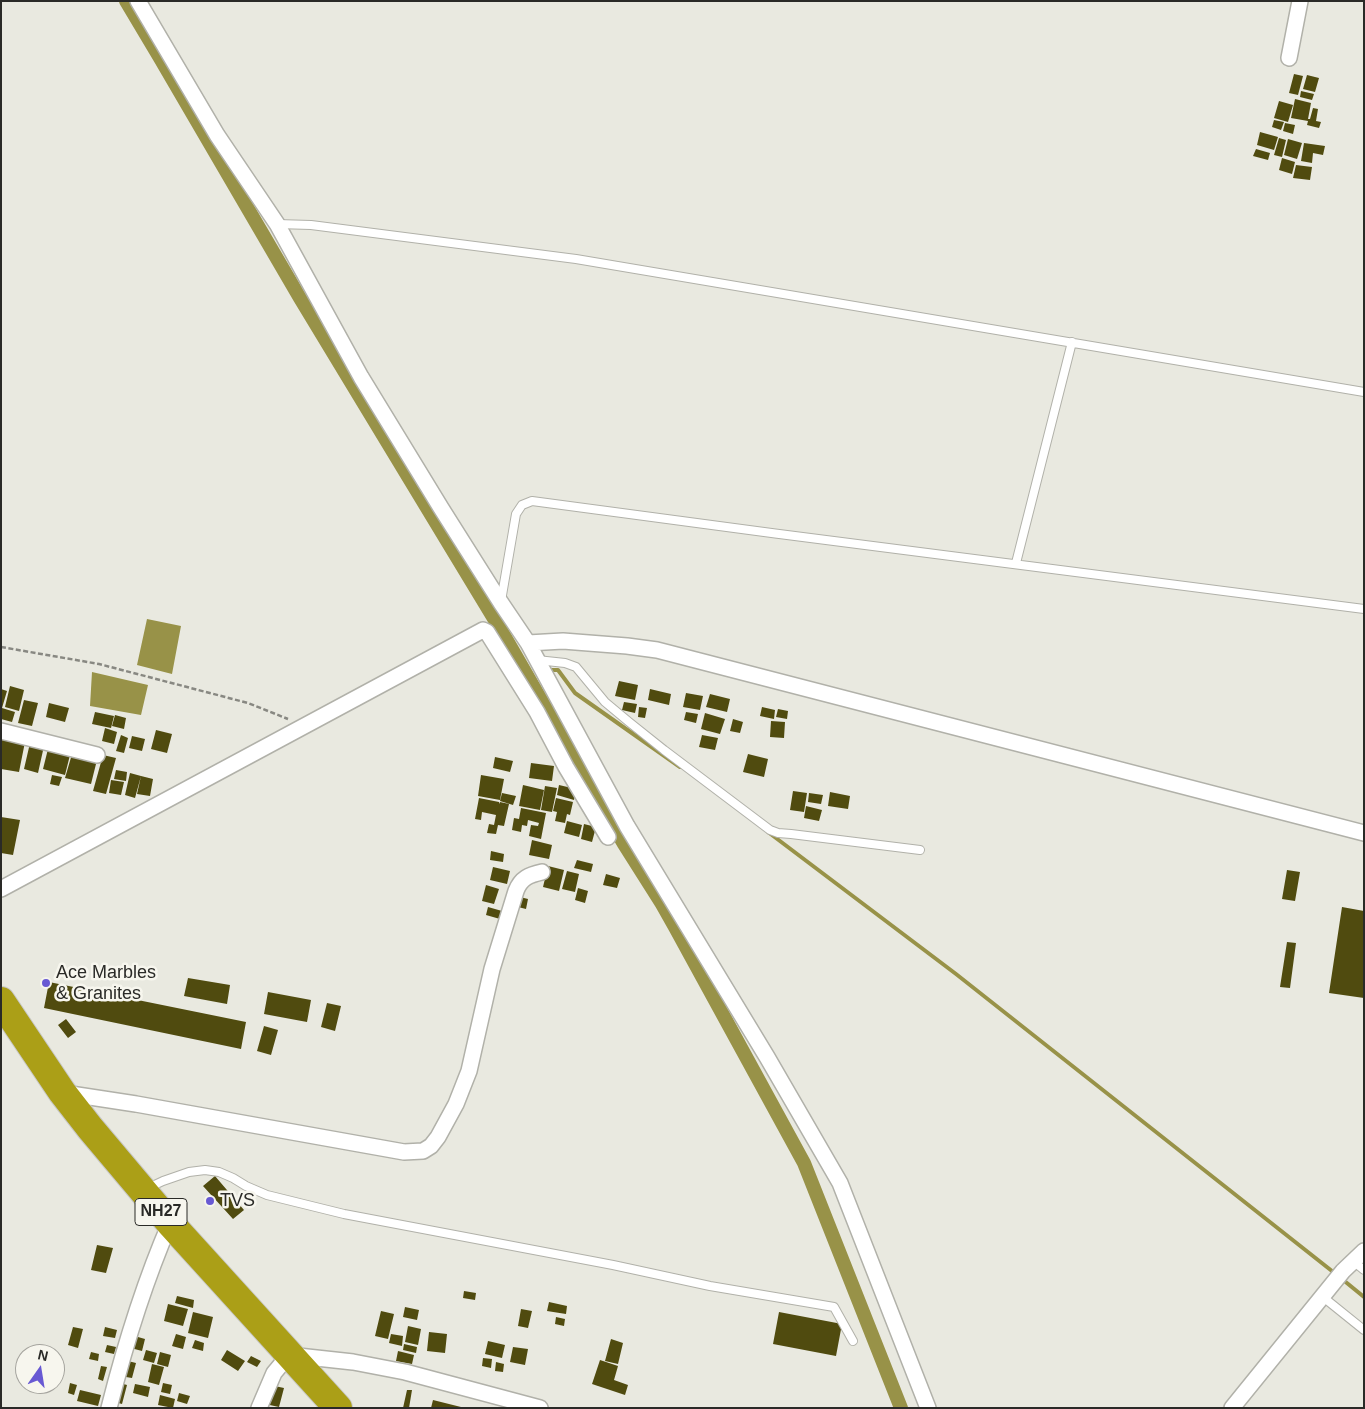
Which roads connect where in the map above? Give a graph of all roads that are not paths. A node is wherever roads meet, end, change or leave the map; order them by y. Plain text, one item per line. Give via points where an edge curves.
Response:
1 (138, 1) edge
2 (1300, 1) edge
3 (1289, 58) dead end
4 (278, 224) junction
5 (1072, 342) junction
6 (1364, 392) edge
7 (1016, 563) junction
8 (501, 603) junction
9 (1364, 609) edge
10 (528, 643) junction
11 (537, 660) junction
12 (558, 701) junction
13 (537, 712) junction
14 (1, 732) edge
15 (97, 755) dead end
16 (1364, 833) edge
17 (608, 837) dead end
18 (920, 850) dead end
19 (542, 872) dead end
20 (1, 889) edge
21 (1, 1001) edge
22 (62, 1092) junction
23 (142, 1190) junction
24 (170, 1223) junction
25 (1351, 1267) edge
26 (1323, 1296) junction
27 (1364, 1330) edge
28 (853, 1341) dead end
29 (289, 1354) junction
30 (109, 1408) edge
31 (259, 1408) edge
32 (338, 1408) edge
33 (540, 1408) edge
34 (928, 1408) edge
35 (1232, 1408) edge

1 - 4 street via 217,136
2 - 3 street
4 - 5 lane via 576,259
4 - 8 street via 361,377
5 - 6 lane
5 - 7 lane
7 - 8 lane via 532,501 522,505 516,514
7 - 9 lane
8 - 10 street
10 - 11 street
10 - 16 street via 563,641 657,650
11 - 12 street
11 - 18 lane via 576,667 605,702 770,830
12 - 13 street
12 - 34 street via 632,834 768,1057 840,1184
13 - 17 street
13 - 20 street via 483,630
14 - 15 street
19 - 22 street via 524,878 516,891 492,969 469,1071 438,1137 423,1151 404,1152
21 - 22 highway, NH27
22 - 23 highway, NH27
23 - 24 highway, NH27
23 - 28 lane via 188,1172 205,1170 226,1175 267,1195 344,1214 834,1307
24 - 29 highway, NH27
24 - 30 street via 126,1344
25 - 26 street
26 - 27 lane
26 - 35 street
29 - 31 street via 274,1373
29 - 32 highway, NH27
29 - 33 street via 405,1372

